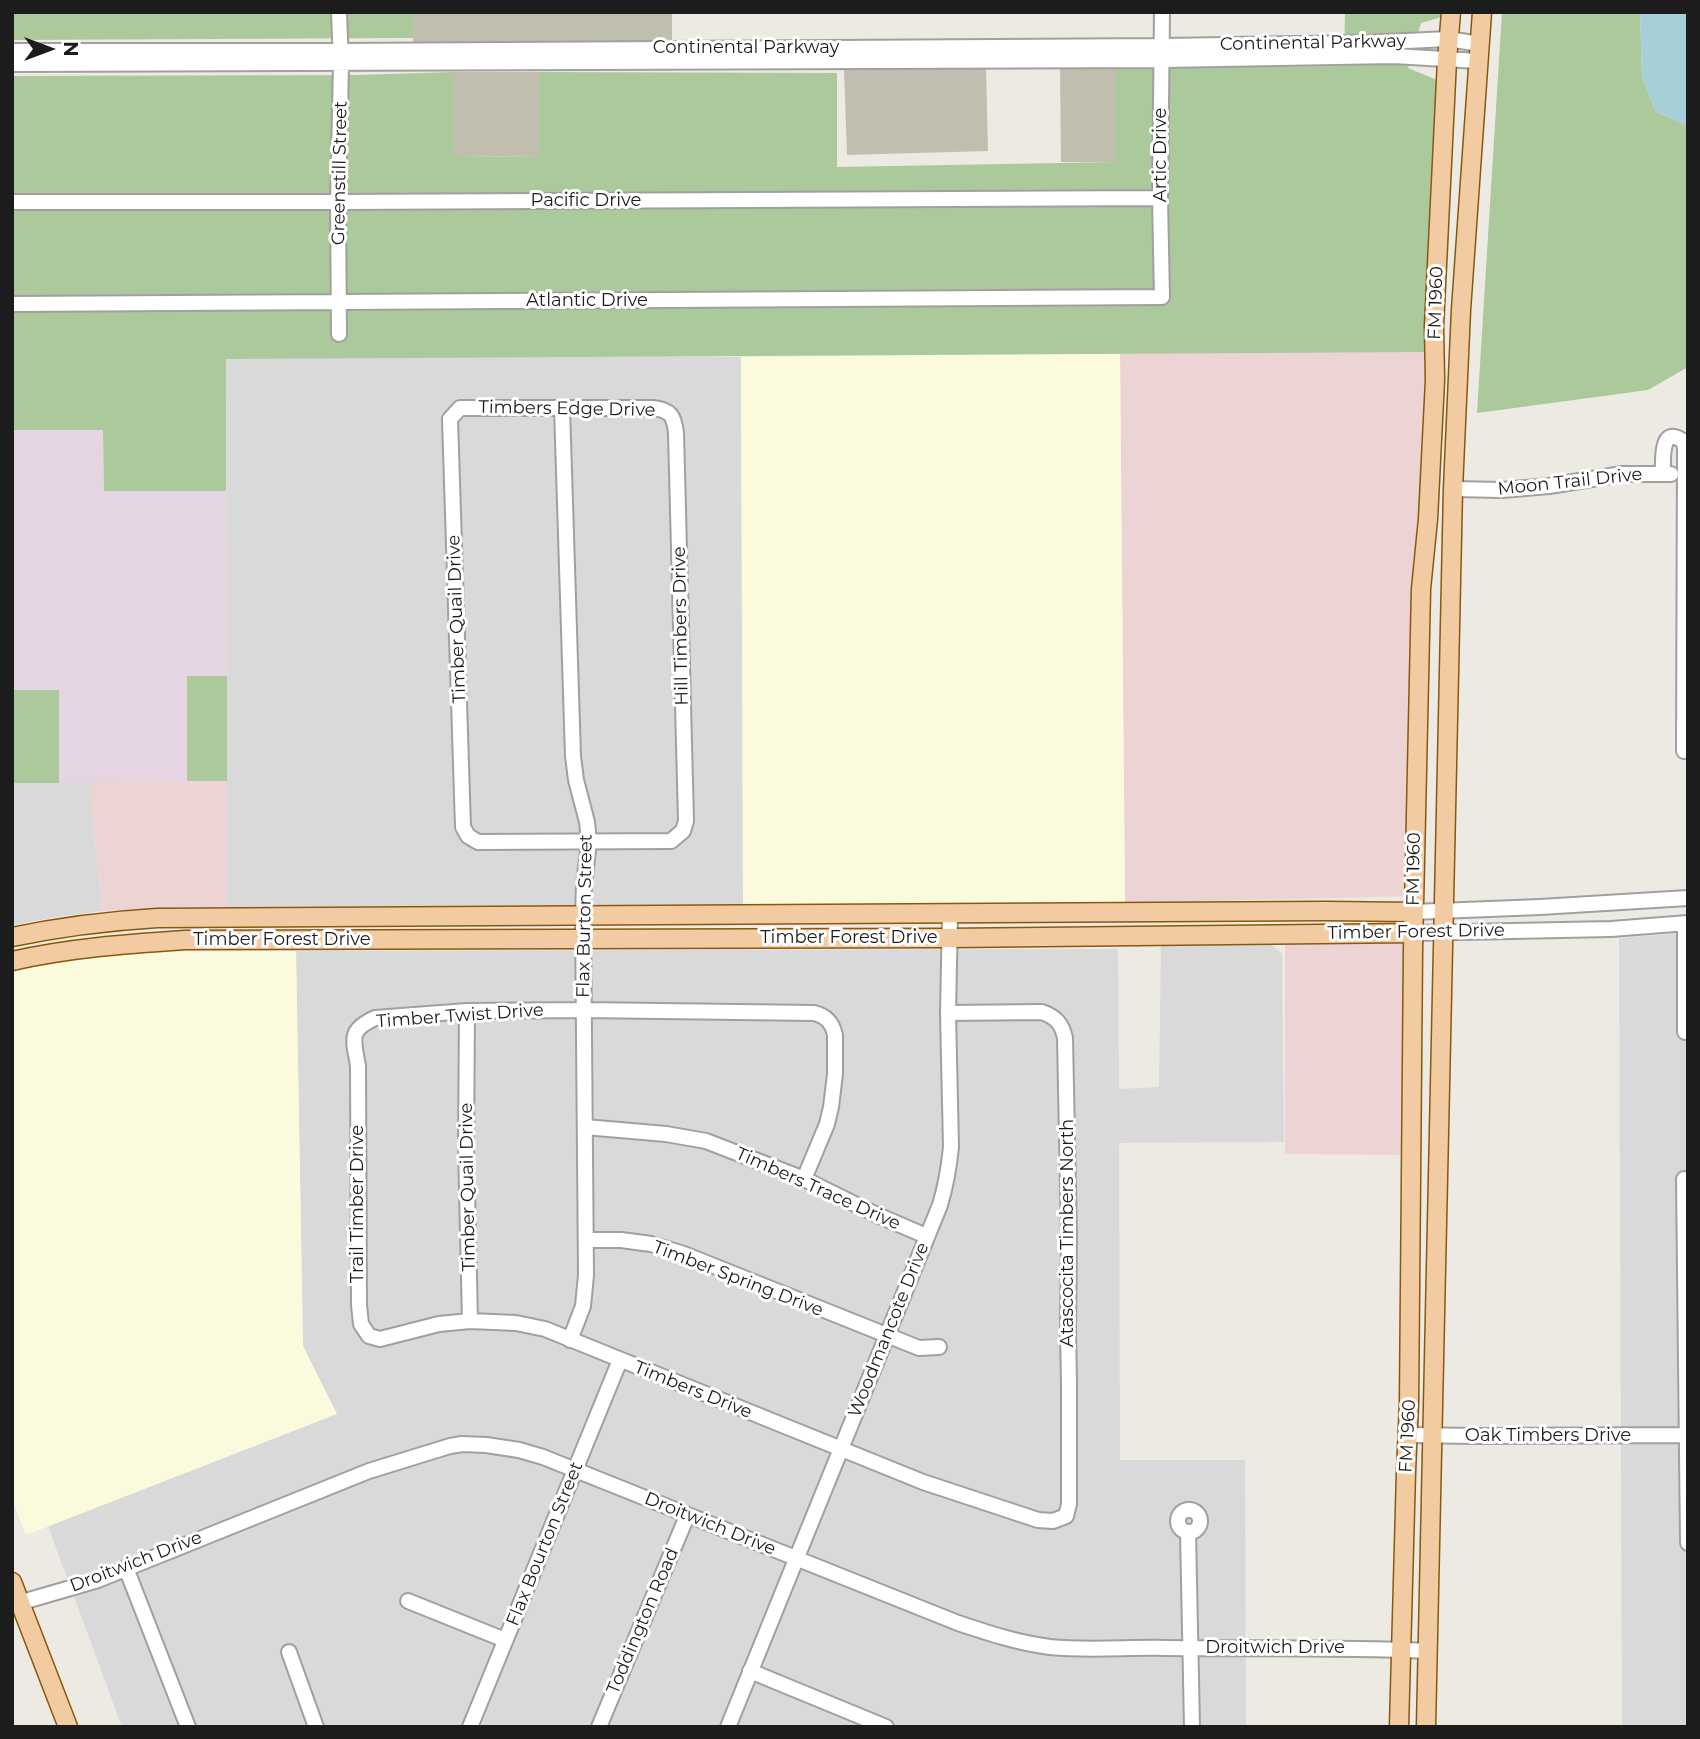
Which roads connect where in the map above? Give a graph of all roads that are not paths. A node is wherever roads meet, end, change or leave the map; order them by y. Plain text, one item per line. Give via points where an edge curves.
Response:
1 (339, 12) edge
2 (1162, 12) edge
3 (1451, 12) edge
4 (1482, 12) edge
5 (1448, 39) junction
6 (12, 51) edge
7 (1162, 53) junction
8 (1479, 53) junction
9 (340, 57) junction
10 (1447, 60) junction
11 (12, 64) edge
12 (1160, 198) junction
13 (12, 202) edge
14 (338, 202) junction
15 (1162, 297) joint
16 (340, 303) junction
17 (12, 304) edge
18 (340, 334) dead end
19 (463, 408) joint
20 (562, 408) junction
21 (671, 415) joint
22 (1432, 437) junction
23 (1663, 474) junction
24 (1686, 475) edge
25 (1426, 480) junction
26 (1453, 489) junction
27 (1452, 545) junction
28 (1684, 751) dead end
29 (589, 842) junction
30 (1688, 898) edge
31 (1613, 903) junction
32 (1242, 911) junction
33 (1443, 911) junction
34 (1146, 912) junction
35 (1413, 912) junction
36 (757, 914) junction
37 (950, 914) junction
38 (583, 915) junction
39 (1686, 923) edge
40 (1611, 929) junction
41 (1443, 932) junction
42 (1413, 933) junction
43 (1242, 935) junction
44 (1146, 936) junction
45 (12, 937) edge
46 (950, 937) junction
47 (758, 938) junction
48 (584, 939) junction
49 (12, 961) edge
50 (584, 1010) junction
51 (467, 1011) junction
52 (948, 1013) junction
53 (1685, 1032) dead end
54 (358, 1085) joint
55 (584, 1126) junction
56 (804, 1179) junction
57 (1684, 1179) dead end
58 (926, 1236) junction
59 (586, 1240) junction
60 (470, 1321) junction
61 (361, 1322) joint
62 (886, 1336) junction
63 (570, 1340) junction
64 (939, 1347) dead end
65 (620, 1360) junction
66 (1408, 1435) junction
67 (1432, 1435) junction
68 (1687, 1435) edge
69 (841, 1449) junction
70 (575, 1469) junction
71 (687, 1516) junction
72 (1025, 1516) joint
73 (1188, 1532) dead end
74 (1688, 1543) edge
75 (797, 1559) junction
76 (127, 1568) junction
77 (12, 1582) edge
78 (408, 1601) dead end
79 (16, 1603) edge
80 (505, 1640) junction
81 (1191, 1648) junction
82 (1401, 1650) junction
83 (1427, 1651) junction
84 (289, 1652) dead end
85 (750, 1671) junction
86 (68, 1727) edge
87 (188, 1727) edge
88 (316, 1727) edge
89 (470, 1727) edge
90 (599, 1727) edge
91 (728, 1727) edge
92 (886, 1727) edge
93 (1192, 1727) edge
94 (1399, 1727) edge
95 (1426, 1727) edge

1 - 9 street, Greenstill Street
2 - 7 street, Artic Drive
3 - 5 main road, FM 1960 / FM 1960
4 - 8 main road, FM 1960 / FM 1960
5 - 7 street, Continental Parkway
5 - 8 street, Continental Parkway
5 - 10 main road, FM 1960 / FM 1960
6 - 9 street, Continental Parkway
7 - 9 street, Continental Parkway
7 - 10 street, Continental Parkway
7 - 12 street, Artic Drive
8 - 10 street, Continental Parkway
8 - 26 main road, FM 1960 / FM 1960
9 - 11 street, Continental Parkway
9 - 14 street, Greenstill Street
10 - 22 main road, FM 1960 / FM 1960
12 - 14 street, Pacific Drive
12 - 15 street, Artic Drive
13 - 14 street, Pacific Drive
14 - 16 street, Greenstill Street
15 - 16 street, Atlantic Drive
16 - 17 street, Atlantic Drive
16 - 18 street, Greenstill Street
19 - 20 street, Timbers Edge Drive
19 - 29 street, Timber Quail Drive via 450,419 464,827 478,842
20 - 21 street, Timbers Edge Drive via 653,408
20 - 29 street, Flax Burton Street via 573,757
21 - 29 street, Hill Timbers Drive via 676,432 686,821 683,831 671,841
22 - 25 main road, FM 1960 / FM 1960
22 - 26 main road via 1440,453 1441,482
23 - 24 street, Moon Trail Drive
23 - 24 street via 1663,446 1673,437 1684,442
23 - 26 street, Moon Trail Drive via 1622,474 1512,489
24 - 28 street
25 - 27 main road via 1437,491 1441,524
25 - 35 main road, FM 1960 / FM 1960
26 - 27 main road, FM 1960 / FM 1960
27 - 33 main road, FM 1960 / FM 1960
29 - 38 street, Flax Burton Street
30 - 31 street, Timber Forest Drive
31 - 33 street, Timber Forest Drive
31 - 40 street
32 - 34 main road, Timber Forest Drive
32 - 35 main road, Timber Forest Drive
32 - 43 main road
33 - 35 street, Timber Forest Drive
33 - 41 main road, FM 1960 / FM 1960
34 - 37 main road, Timber Forest Drive
34 - 44 main road
35 - 42 main road, FM 1960 / FM 1960
36 - 37 main road, Timber Forest Drive
36 - 38 main road, Timber Forest Drive
36 - 47 main road
37 - 46 street, Woodmancote Drive
38 - 45 main road, Timber Forest Drive via 157,918
38 - 48 street, Flax Burton Street
39 - 40 street, Timber Forest Drive
39 - 53 street
40 - 41 street, Timber Forest Drive
41 - 42 street, Timber Forest Drive
41 - 67 main road, FM 1960 / FM 1960
42 - 43 main road, Timber Forest Drive
42 - 66 main road, FM 1960 / FM 1960
43 - 44 main road, Timber Forest Drive
44 - 46 main road, Timber Forest Drive
46 - 47 main road, Timber Forest Drive
46 - 52 street, Woodmancote Drive
47 - 48 main road, Timber Forest Drive
48 - 49 main road, Timber Forest Drive via 184,940 62,951
48 - 50 street, Flax Burton Street
50 - 51 street, Timber Twist Drive
50 - 55 street, Flax Burton Street
50 - 56 street, Timber Twist Drive via 825,1016 835,1035 831,1107
51 - 54 street, Timber Twist Drive via 375,1018 361,1024 354,1040
51 - 60 street, Timber Quail Drive
52 - 58 street, Woodmancote Drive via 949,1169
52 - 72 street, Atascocita Timbers North via 1042,1012 1058,1021 1065,1038 1069,1504 1066,1516 1053,1521
54 - 61 street, Trail Timber Drive
55 - 56 street, Timbers Trace Drive via 706,1141
55 - 59 street, Flax Burton Street
56 - 58 street, Timbers Trace Drive
57 - 68 street
58 - 62 street, Woodmancote Drive
59 - 62 street, Timber Spring Drive via 651,1244 684,1254
59 - 63 street, Flax Burton Street via 585,1298
60 - 61 street, Timbers Drive via 380,1339 369,1336
60 - 63 street, Timbers Drive via 531,1325
62 - 64 street, Timber Spring Drive via 919,1348
62 - 69 street, Woodmancote Drive
63 - 65 street, Timbers Drive
65 - 69 street, Timbers Drive
65 - 70 street, Flax Bourton Street
66 - 67 street, Oak Timbers Drive
66 - 82 main road, FM 1960 / FM 1960
67 - 68 street, Oak Timbers Drive
67 - 83 main road, FM 1960 / FM 1960
68 - 74 street
69 - 72 street, Timbers Drive
69 - 75 street, Woodmancote Drive
70 - 71 street, Droitwich Drive
70 - 76 street, Droitwich Drive via 519,1450 450,1446 369,1471
70 - 80 street, Flax Bourton Street
71 - 75 street, Droitwich Drive
71 - 90 street, Toddington Road
73 - 81 street
75 - 81 street, Droitwich Drive via 958,1623 1019,1642 1082,1649
75 - 85 street, Woodmancote Drive
76 - 79 street, Droitwich Drive
76 - 87 street
77 - 79 main road
78 - 80 street
79 - 86 main road
80 - 89 street, Flax Bourton Street
81 - 82 street, Droitwich Drive
81 - 93 street
82 - 83 street, Droitwich Drive
82 - 94 main road, FM 1960 / FM 1960
83 - 95 main road, FM 1960 / FM 1960
84 - 88 street
85 - 91 street, Woodmancote Drive
85 - 92 street

